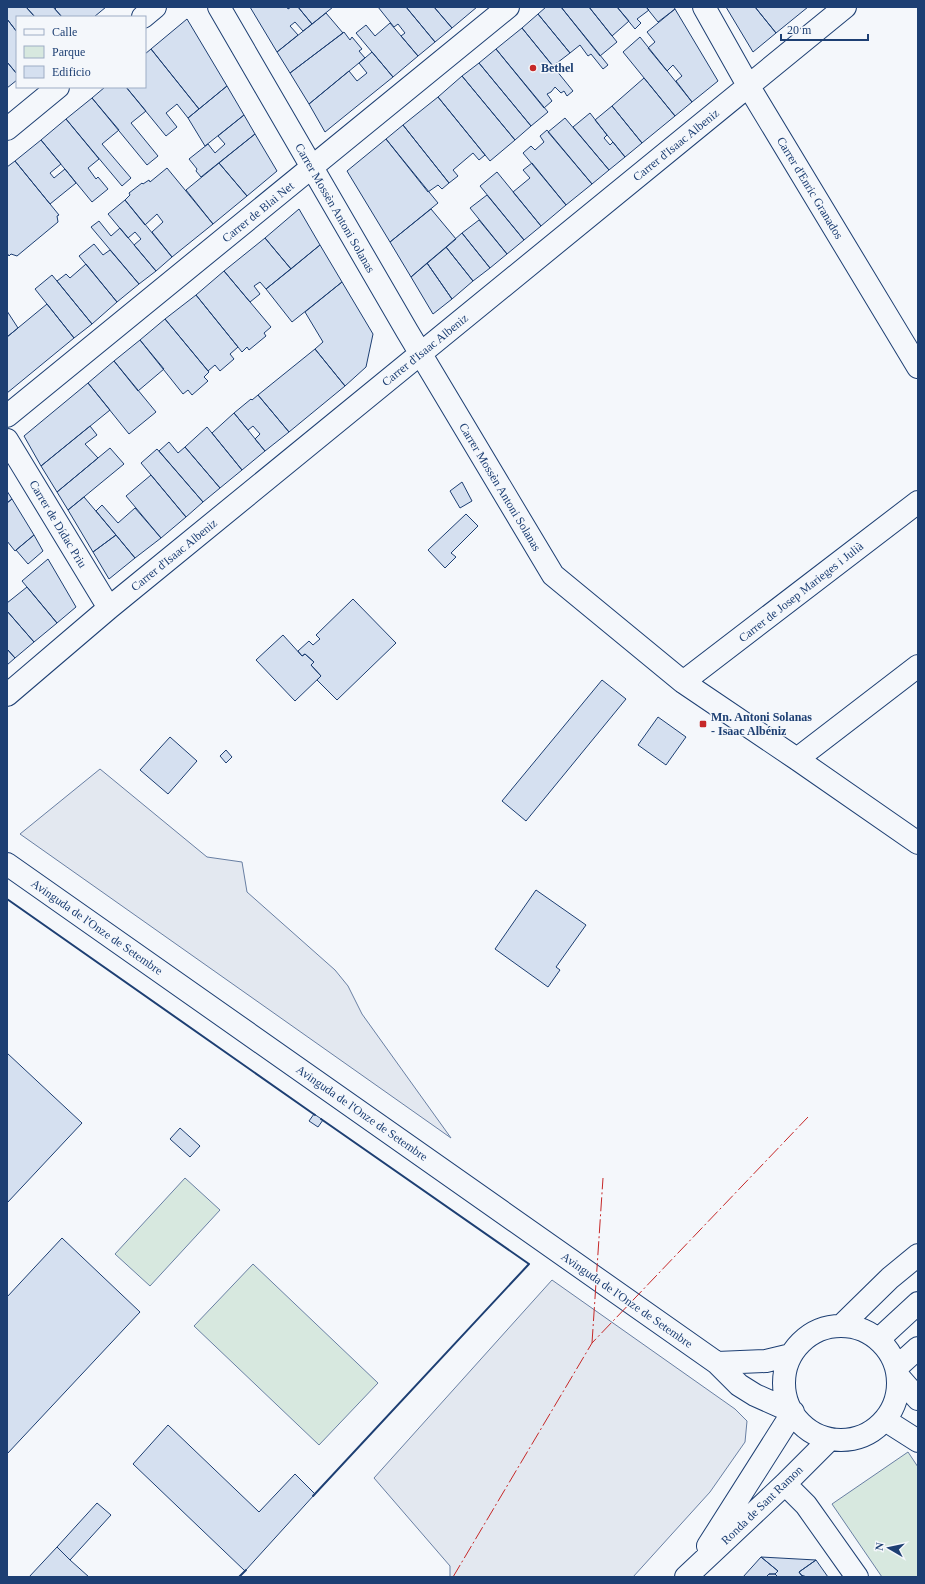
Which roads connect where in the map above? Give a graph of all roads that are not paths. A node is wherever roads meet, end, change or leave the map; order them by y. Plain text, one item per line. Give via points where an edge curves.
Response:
1 (155, 7) edge
2 (219, 7) edge
3 (508, 7) edge
4 (704, 7) edge
5 (844, 7) edge
6 (144, 16) edge
7 (749, 87) junction
8 (57, 88) edge
9 (7, 129) edge
10 (312, 168) junction
11 (420, 354) junction
12 (918, 368) edge
13 (7, 416) edge
14 (7, 440) edge
15 (918, 502) edge
16 (109, 608) junction
17 (918, 666) edge
18 (683, 682) junction
19 (7, 694) edge
20 (797, 759) junction
21 (918, 843) edge
22 (7, 864) edge
23 (916, 1259) edge
24 (918, 1303) edge
25 (842, 1325) junction
26 (879, 1339) junction
27 (918, 1348) edge
28 (791, 1355) junction
29 (717, 1363) junction
30 (898, 1372) junction
31 (918, 1399) edge
32 (793, 1412) junction
33 (885, 1420) junction
34 (830, 1439) junction
35 (918, 1441) edge
36 (785, 1484) junction
37 (689, 1573) edge
38 (857, 1577) edge

1 - 6 street
2 - 10 street, Carrer Mossèn Antoni Solanas
3 - 10 street, Carrer de Blai Net
4 - 7 street, Carrer d'Enric Granados
5 - 7 street, Carrer d'Isaac Albeniz
7 - 11 street, Carrer d'Isaac Albeniz
7 - 12 street, Carrer d'Enric Granados
8 - 9 street
10 - 11 street, Carrer Mossèn Antoni Solanas
10 - 13 street, Carrer de Blai Net
11 - 16 street, Carrer d'Isaac Albeniz
11 - 18 street, Carrer Mossèn Antoni Solanas via 553,575
14 - 16 street, Carrer de Dídac Priu
15 - 18 street, Carrer de Josep Marieges i Julià
16 - 19 street, Carrer d'Isaac Albeniz
17 - 20 street
18 - 20 street, Carrer Mossèn Antoni Solanas
20 - 21 street, Carrer Mossèn Antoni Solanas
22 - 29 street, Avinguda de l'Onze de Setembre
23 - 25 street via 890,1278
24 - 26 street
25 - 26 street via 865,1330
25 - 28 street via 815,1331 802,1341
26 - 30 street via 891,1352
27 - 30 street
28 - 29 street via 766,1361
28 - 32 street via 785,1371 784,1388 788,1405
29 - 32 street, Avinguda de l'Onze de Setembre via 739,1385
30 - 31 street
30 - 33 street via 896,1402
32 - 34 street via 797,1420 811,1432
32 - 37 street, Ronda de Sant Ramon
33 - 34 street via 876,1429 861,1437
33 - 35 street
34 - 36 street, Ronda de Sant Ramon
36 - 37 street, Ronda de Sant Ramon
36 - 38 street via 806,1505

